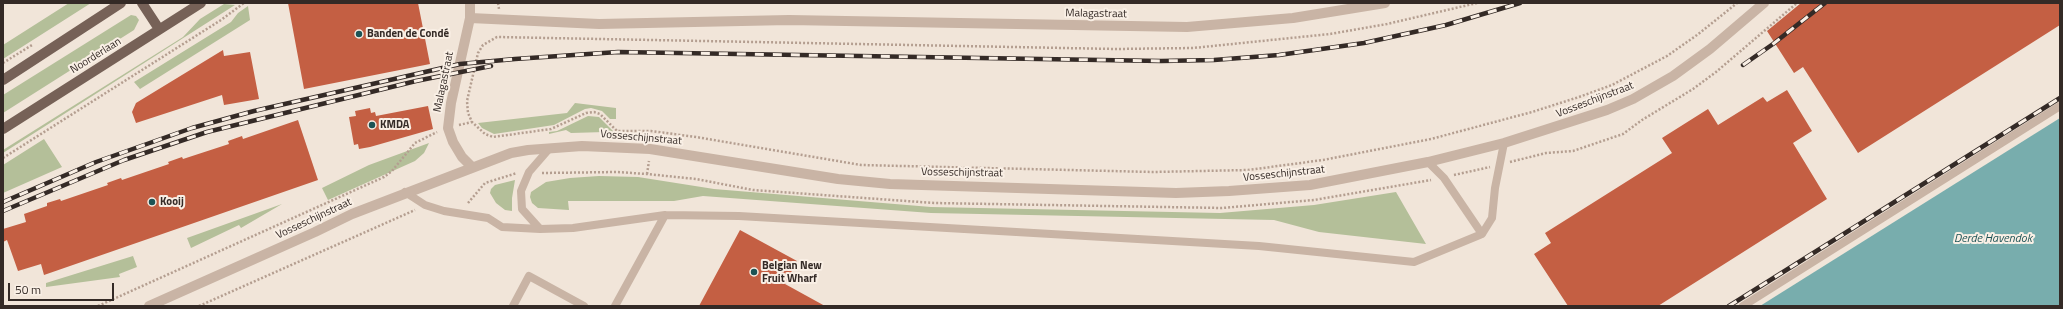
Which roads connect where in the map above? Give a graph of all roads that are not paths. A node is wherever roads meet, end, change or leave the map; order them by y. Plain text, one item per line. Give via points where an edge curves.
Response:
1 (121, 3) edge
2 (142, 3) edge
3 (201, 3) edge
4 (470, 3) edge
5 (1385, 3) edge
6 (1764, 3) edge
7 (470, 18) junction
8 (159, 29) junction
9 (3, 80) edge
10 (2060, 106) edge
11 (3, 129) edge
12 (1504, 143) junction
13 (549, 149) junction
14 (1428, 162) junction
15 (472, 167) junction
16 (405, 192) junction
17 (665, 215) junction
18 (540, 229) junction
19 (1482, 234) junction
20 (149, 306) edge
21 (514, 306) edge
22 (584, 306) edge
23 (615, 306) edge
24 (1743, 306) edge

1 - 9 main road
2 - 8 main road
3 - 8 main road, Noorderlaan
4 - 7 street, Malagastraat
5 - 7 street, Malagastraat via 1293,18 1187,27 789,20 599,24
6 - 12 street, Vosseschijnstraat via 1692,63 1639,96 1570,123
7 - 15 street, Malagastraat via 448,128 459,152
8 - 11 main road, Noorderlaan
10 - 24 lane
12 - 14 street, Vosseschijnstraat
12 - 19 lane via 1492,218
13 - 14 street, Vosseschijnstraat via 582,146 650,149 838,179 890,184 1176,193 1310,185
13 - 15 street, Vosseschijnstraat via 511,153
13 - 18 lane via 529,172 520,191 522,209
14 - 19 lane via 1444,178
15 - 16 street, Vosseschijnstraat
16 - 18 lane via 425,205 444,211 488,218 502,227
16 - 20 street, Vosseschijnstraat
17 - 18 lane via 573,228
17 - 19 lane via 747,216 1260,246 1414,262
17 - 23 lane
21 - 22 lane via 529,276

